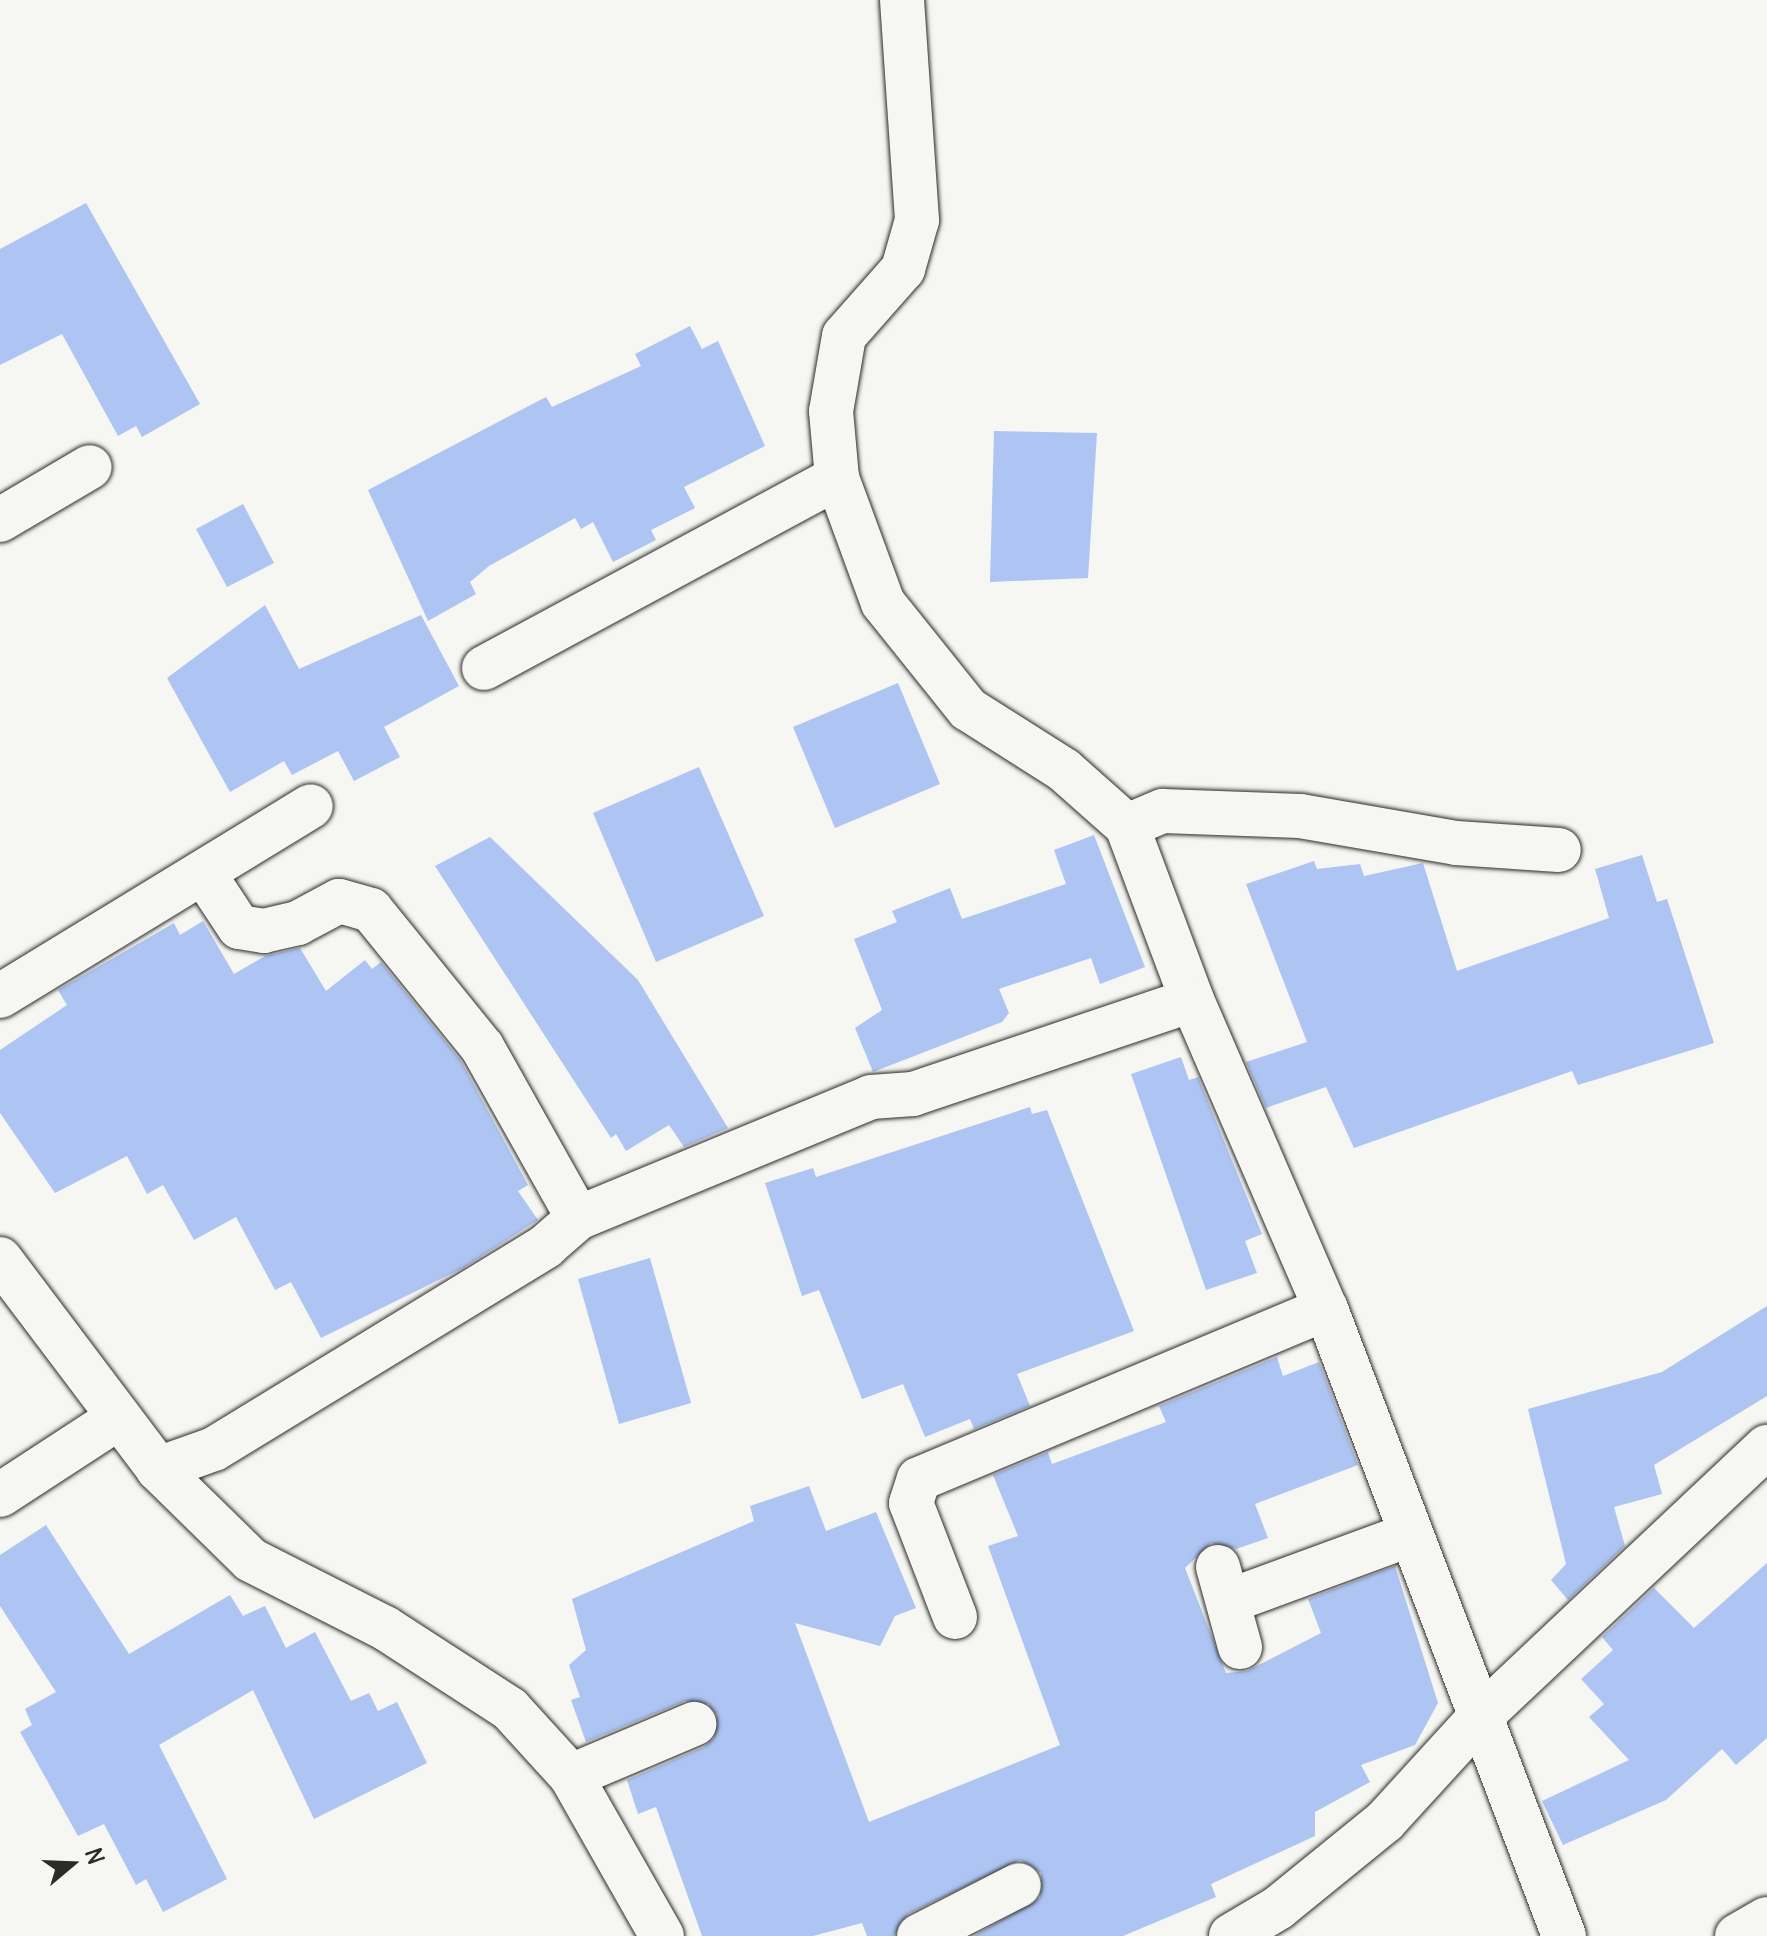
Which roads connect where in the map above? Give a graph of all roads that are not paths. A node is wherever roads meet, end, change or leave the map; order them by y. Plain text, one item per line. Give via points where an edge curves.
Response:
1 (902, 0) edge
2 (90, 467) dead end
3 (837, 478) junction
4 (0, 520) edge
5 (484, 668) dead end
6 (311, 806) dead end
7 (1127, 826) junction
8 (1559, 850) dead end
9 (204, 874) junction
10 (0, 996) edge
11 (1192, 1000) junction
12 (578, 1218) junction
13 (0, 1259) edge
14 (1326, 1309) junction
15 (118, 1418) junction
16 (1767, 1447) edge
17 (158, 1469) junction
18 (0, 1495) edge
19 (1411, 1534) junction
20 (955, 1617) dead end
21 (1240, 1647) dead end
22 (1480, 1717) junction
23 (694, 1724) dead end
24 (571, 1776) junction
25 (1019, 1885) dead end
26 (1767, 1919) edge
27 (662, 1936) edge
28 (919, 1936) edge
29 (1231, 1936) edge
30 (1564, 1936) edge
31 (1737, 1936) edge

1 - 3 street via 917,220 903,269 844,336 831,411
2 - 4 street
3 - 5 street
3 - 7 street via 883,603 968,709 1064,770
6 - 9 street
7 - 8 street via 1163,811 1300,816 1456,843
7 - 11 street
9 - 10 street
9 - 12 street via 239,927 264,931 298,923 339,901 371,910 482,1047
11 - 12 street via 913,1094 871,1097
11 - 14 street
12 - 17 street via 546,1246 214,1449
13 - 15 street
14 - 19 street
14 - 20 street via 919,1479 911,1503
15 - 17 street
15 - 18 street
16 - 22 street
17 - 24 street via 251,1560 385,1628 510,1709
19 - 21 street via 1225,1584
19 - 22 street
22 - 29 street via 1385,1821 1278,1908
22 - 30 street
23 - 24 street
24 - 27 street
25 - 28 street
26 - 31 street

